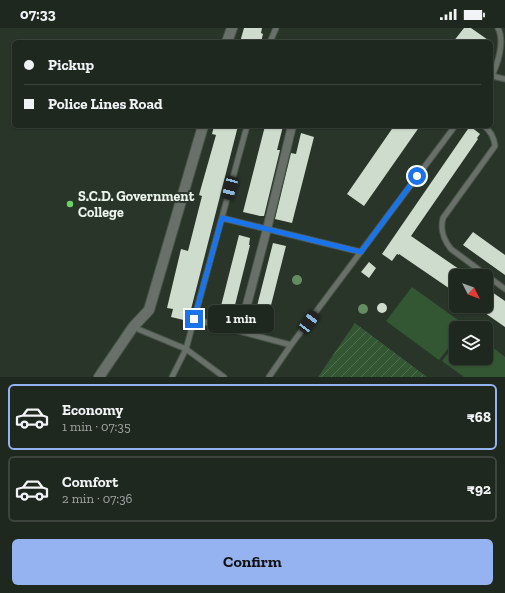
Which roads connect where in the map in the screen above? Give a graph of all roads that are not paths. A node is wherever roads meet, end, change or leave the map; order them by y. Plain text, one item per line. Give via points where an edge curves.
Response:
1 (232, 28) edge
2 (276, 28) edge
3 (498, 28) edge
4 (229, 40) edge
5 (271, 40) edge
6 (493, 72) edge
7 (493, 77) edge
8 (505, 79) edge
9 (202, 128) edge
10 (246, 128) edge
11 (292, 128) edge
12 (453, 128) edge
13 (486, 128) edge
14 (222, 218) junction
15 (268, 230) junction
16 (361, 252) junction
17 (505, 289) edge
18 (244, 316) dead end
19 (194, 319) junction
20 (133, 327) junction
21 (291, 345) junction
22 (186, 349) junction
23 (99, 377) edge
24 (172, 377) edge
25 (224, 377) edge
26 (270, 377) edge

1 - 4 street
2 - 5 lane
3 - 6 lane via 503,44
7 - 8 lane
9 - 20 street via 149,310
10 - 14 lane
11 - 15 street
12 - 16 lane
13 - 17 lane via 495,146 443,218 441,227 445,241 451,249
14 - 15 lane
14 - 19 lane
15 - 16 lane
15 - 18 street
16 - 21 lane
19 - 21 lane
19 - 22 lane
20 - 22 lane
20 - 23 street
21 - 26 lane
22 - 24 lane
22 - 25 lane

